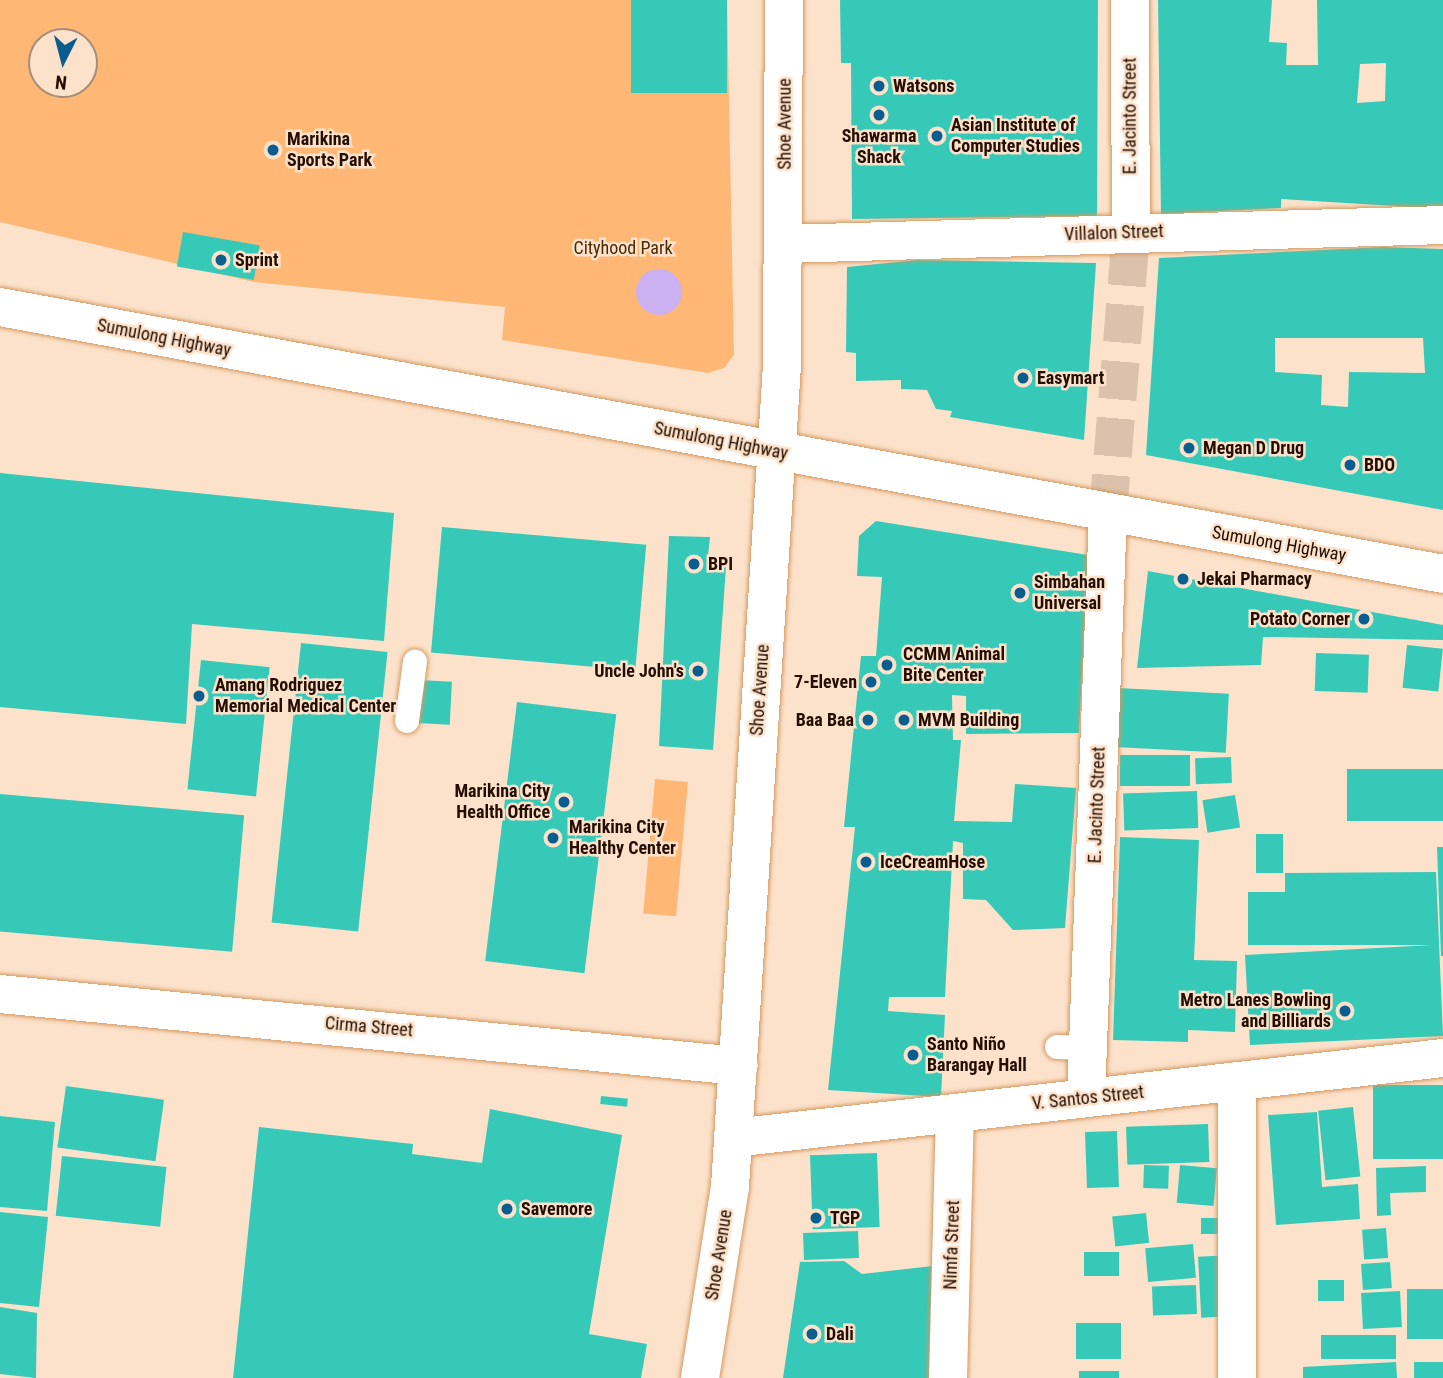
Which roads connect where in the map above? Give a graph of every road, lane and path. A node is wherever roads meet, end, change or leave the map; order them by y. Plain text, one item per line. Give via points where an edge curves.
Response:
1 (784, 0) edge
2 (1130, 0) edge
3 (1443, 225) edge
4 (1131, 233) junction
5 (785, 244) junction
6 (0, 307) edge
7 (775, 452) junction
8 (1108, 513) junction
9 (1443, 574) edge
10 (415, 662) dead end
11 (407, 721) dead end
12 (0, 994) edge
13 (1443, 1058) edge
14 (738, 1066) junction
15 (1237, 1081) junction
16 (1086, 1098) junction
17 (955, 1113) junction
18 (733, 1138) junction
19 (700, 1378) edge
20 (948, 1378) edge
21 (1237, 1378) edge

1 - 5 street, Shoe Avenue
2 - 4 street, E. Jacinto Street
3 - 4 street, Villalon Street
4 - 5 street, Villalon Street
5 - 7 street, Shoe Avenue
6 - 7 street, Sumulong Highway
7 - 8 street, Sumulong Highway
7 - 14 street, Shoe Avenue
8 - 9 street, Sumulong Highway
8 - 16 street, E. Jacinto Street via 1073,1048
10 - 11 lane
12 - 14 street, Cirma Street
13 - 15 street, V. Santos Street
14 - 18 street, Shoe Avenue
15 - 16 street, V. Santos Street
15 - 21 street
16 - 17 street, V. Santos Street
17 - 18 street, V. Santos Street
17 - 20 street, Nimfa Street
18 - 19 street, Shoe Avenue

